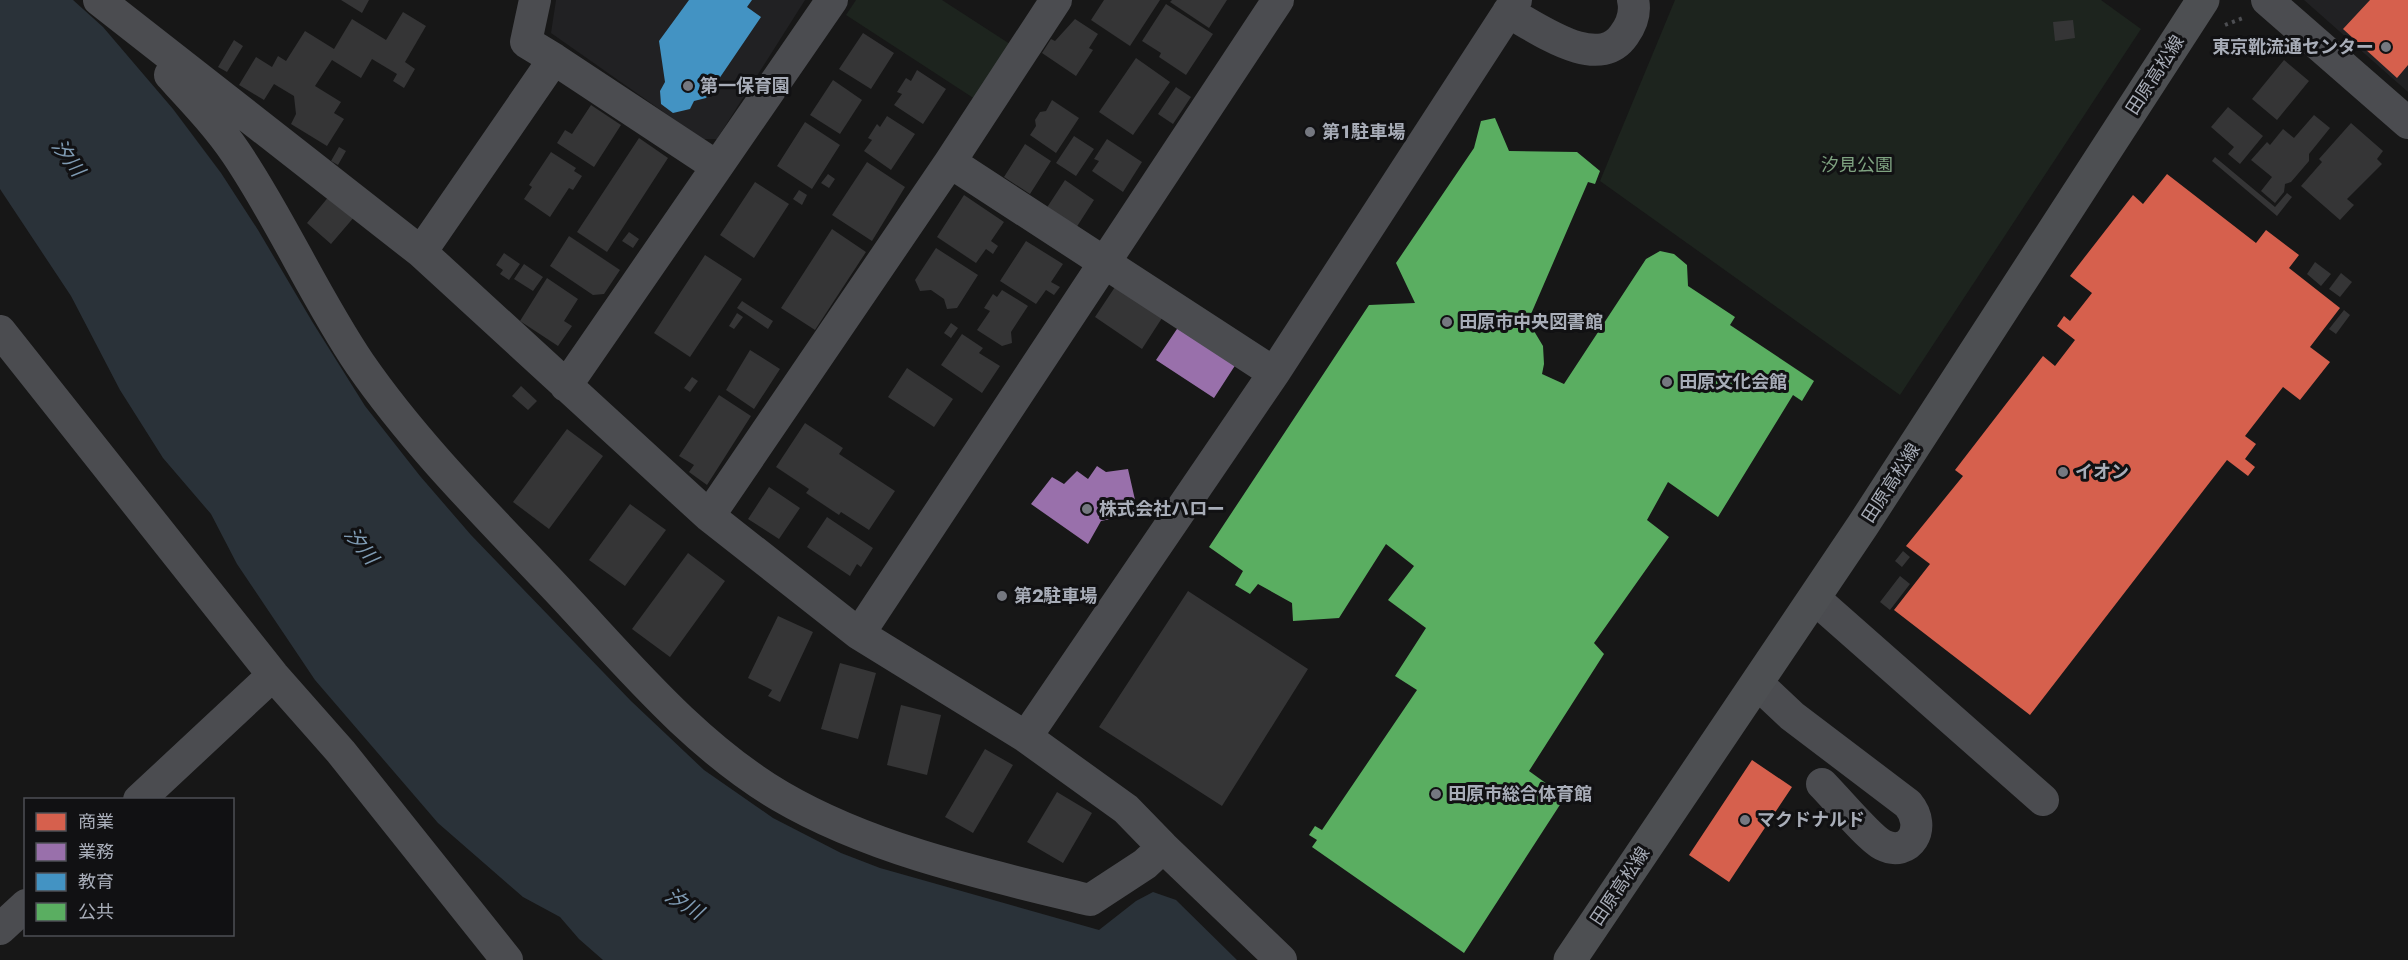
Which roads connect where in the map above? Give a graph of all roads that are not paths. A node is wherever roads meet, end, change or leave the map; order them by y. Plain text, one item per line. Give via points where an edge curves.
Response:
1 (99, 0) edge
2 (535, 0) edge
3 (832, 0) edge
4 (1056, 0) edge
5 (1278, 0) edge
6 (1633, 0) edge
7 (2203, 0) edge
8 (1512, 6) edge
9 (2256, 8) edge
10 (554, 59) junction
11 (2408, 123) edge
12 (950, 162) junction
13 (716, 166) junction
14 (421, 252) junction
15 (1106, 264) junction
16 (0, 331) edge
17 (1274, 373) junction
18 (566, 386) junction
19 (709, 516) junction
20 (1814, 598) junction
21 (859, 634) junction
22 (273, 675) junction
23 (1757, 683) junction
24 (1026, 737) junction
25 (1822, 784) dead end
26 (141, 798) edge
27 (2043, 800) dead end
28 (1163, 847) junction
29 (24, 907) edge
30 (0, 929) edge
31 (507, 960) edge
32 (1281, 960) edge
33 (1570, 960) edge

1 - 14 street
1 - 28 street via 196,103 235,152 332,320 396,412 437,462 698,734 780,795 858,832 957,867 1090,900 1145,864
2 - 10 street via 526,42
3 - 13 street
4 - 12 street
5 - 15 street
6 - 8 street via 1631,25 1619,42 1602,50 1586,51
7 - 20 main road, 田原高松線
8 - 17 street
9 - 11 street
10 - 13 street
10 - 14 street
12 - 15 street
12 - 19 street
13 - 18 street
14 - 18 street
15 - 17 street
15 - 21 street
16 - 22 street
17 - 24 street
18 - 19 street
19 - 21 street
20 - 23 main road, 田原高松線
20 - 27 street
21 - 24 street
22 - 26 street
22 - 31 street via 341,752
23 - 25 street via 1792,716 1908,804 1918,825 1914,836 1897,848 1880,844
23 - 33 main road, 田原高松線
24 - 28 street via 1126,809
28 - 32 street
29 - 30 street

